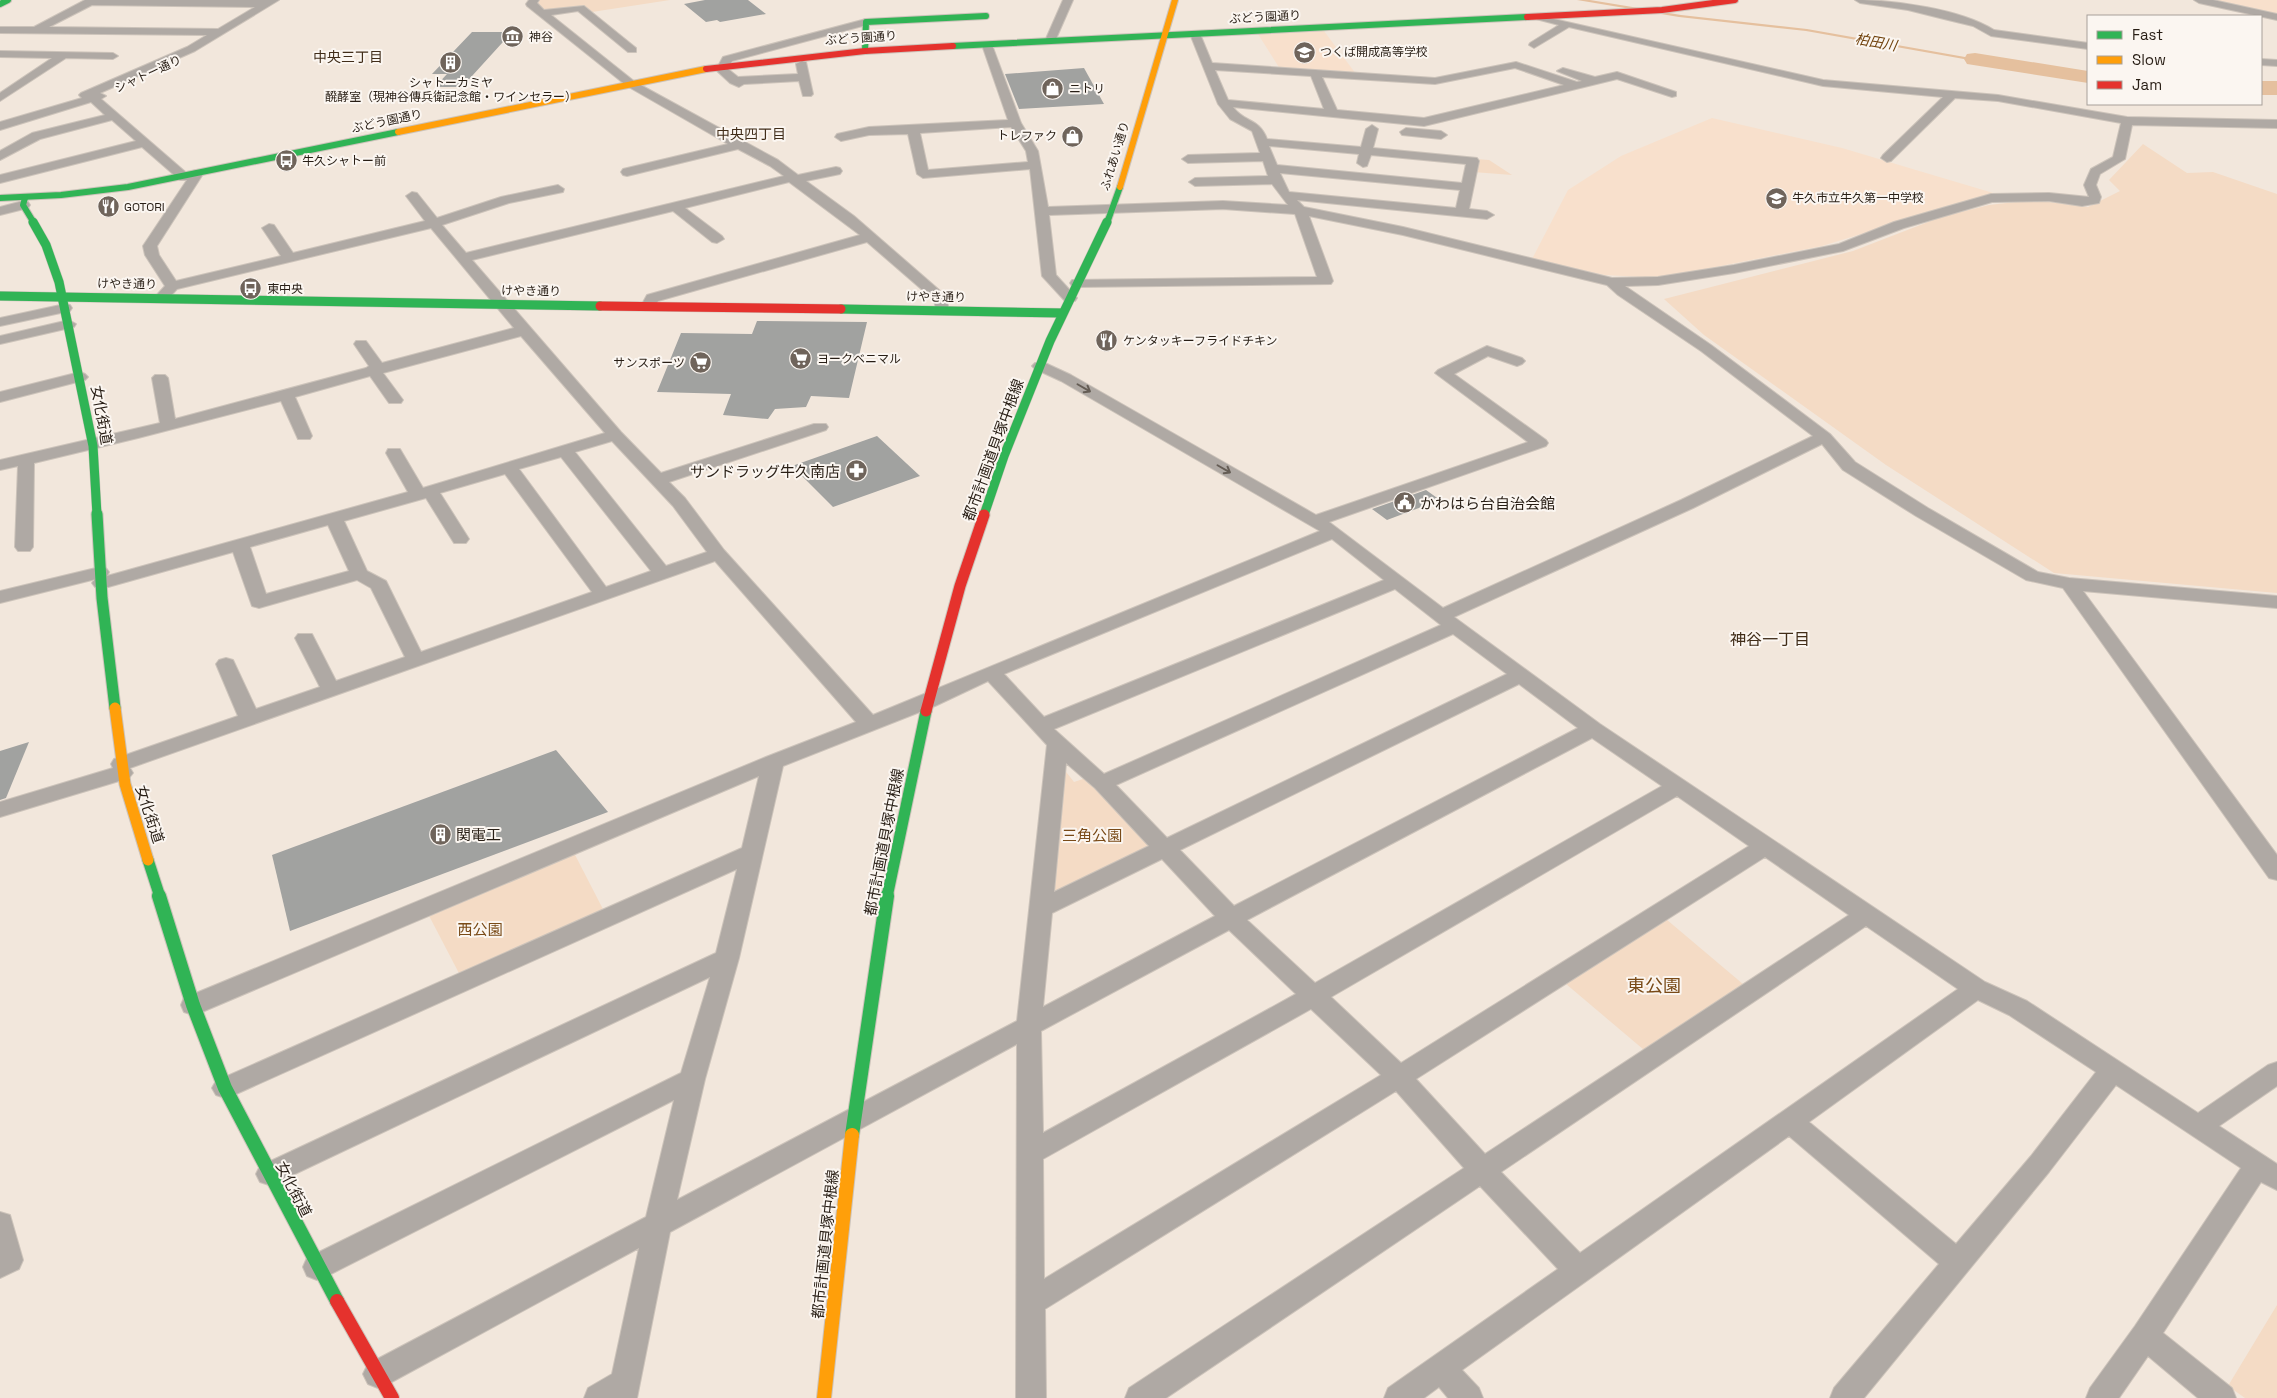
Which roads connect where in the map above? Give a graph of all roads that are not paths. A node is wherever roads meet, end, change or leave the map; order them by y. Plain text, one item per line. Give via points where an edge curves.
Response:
1 (8, 0) edge
2 (286, 0) edge
3 (534, 0) edge
4 (1068, 0) edge
5 (1175, 0) edge
6 (1735, 0) edge
7 (1860, 0) edge
8 (2199, 0) edge
9 (92, 1) edge
10 (271, 2) edge
11 (0, 4) edge
12 (542, 13) junction
13 (1540, 16) junction
14 (2277, 17) edge
15 (866, 22) junction
16 (1567, 24) junction
17 (986, 25) junction
18 (0, 30) edge
19 (35, 30) junction
20 (146, 32) junction
21 (222, 32) junction
22 (1195, 34) junction
23 (1166, 36) junction
24 (1050, 41) junction
25 (1534, 45) dead end
26 (2087, 46) edge
27 (0, 51) edge
28 (865, 51) junction
29 (0, 54) edge
30 (64, 55) junction
31 (1516, 55) dead end
32 (119, 57) junction
33 (801, 57) junction
34 (596, 58) junction
35 (2262, 62) edge
36 (2277, 63) edge
37 (723, 66) junction
38 (1209, 66) junction
39 (138, 72) junction
40 (1315, 74) junction
41 (803, 77) junction
42 (1595, 81) junction
43 (630, 84) junction
44 (1573, 86) junction
45 (1953, 93) junction
46 (807, 94) dead end
47 (1672, 94) dead end
48 (0, 98) edge
49 (94, 99) junction
50 (1224, 103) junction
51 (1332, 113) junction
52 (114, 116) junction
53 (1234, 117) junction
54 (2127, 121) junction
55 (1014, 123) junction
56 (2277, 124) edge
57 (0, 126) edge
58 (1372, 129) junction
59 (913, 130) junction
60 (1441, 135) dead end
61 (841, 136) dead end
62 (1264, 142) junction
63 (143, 143) junction
64 (738, 145) junction
65 (1367, 151) junction
66 (0, 156) edge
67 (1887, 158) dead end
68 (1269, 162) junction
69 (1035, 165) junction
70 (836, 171) dead end
71 (627, 172) dead end
72 (191, 176) junction
73 (1358, 177) junction
74 (0, 179) edge
75 (793, 179) junction
76 (1276, 180) junction
77 (1195, 182) junction
78 (1467, 187) junction
79 (558, 189) dead end
80 (1285, 195) junction
81 (412, 196) dead end
82 (0, 198) edge
83 (24, 202) junction
84 (1348, 202) junction
85 (1202, 205) junction
86 (675, 206) junction
87 (1114, 208) junction
88 (1300, 210) junction
89 (0, 211) edge
90 (1041, 211) junction
91 (1462, 212) junction
92 (1487, 215) dead end
93 (386, 216) dead end
94 (1342, 217) junction
95 (434, 223) junction
96 (269, 228) dead end
97 (396, 232) junction
98 (869, 237) junction
99 (717, 239) dead end
100 (290, 258) junction
101 (463, 258) junction
102 (1612, 282) junction
103 (1078, 283) junction
104 (172, 286) junction
105 (0, 296) edge
106 (1070, 298) junction
107 (160, 299) junction
108 (64, 302) junction
109 (501, 304) junction
110 (648, 306) junction
111 (942, 311) junction
112 (1062, 313) junction
113 (0, 322) edge
114 (69, 324) junction
115 (525, 330) junction
116 (0, 340) edge
117 (361, 344) dead end
118 (1517, 361) dead end
119 (1040, 366) junction
120 (375, 368) junction
121 (80, 377) junction
122 (160, 378) dead end
123 (285, 393) junction
124 (0, 397) edge
125 (395, 400) dead end
126 (168, 425) junction
127 (820, 427) dead end
128 (615, 434) junction
129 (304, 436) dead end
130 (1824, 437) junction
131 (93, 446) junction
132 (564, 449) junction
133 (394, 453) dead end
134 (26, 460) junction
135 (0, 465) edge
136 (509, 467) junction
137 (658, 480) junction
138 (424, 492) junction
139 (334, 518) junction
140 (1315, 521) junction
141 (1334, 532) junction
142 (460, 539) dead end
143 (240, 544) junction
144 (24, 547) dead end
145 (718, 554) junction
146 (359, 574) junction
147 (663, 574) junction
148 (101, 577) junction
149 (1396, 581) junction
150 (2069, 584) junction
151 (603, 595) junction
152 (0, 597) edge
153 (2277, 602) edge
154 (1448, 621) junction
155 (305, 638) dead end
156 (416, 660) junction
157 (226, 664) dead end
158 (991, 672) junction
159 (1521, 675) junction
160 (330, 690) junction
161 (928, 701) junction
162 (249, 718) junction
163 (869, 723) junction
164 (1594, 729) junction
165 (1050, 735) junction
166 (772, 762) junction
167 (121, 769) junction
168 (1102, 783) junction
169 (1678, 786) junction
170 (0, 810) edge
171 (1765, 846) junction
172 (1166, 849) junction
173 (751, 853) junction
174 (2277, 872) edge
175 (1042, 908) junction
176 (1866, 915) junction
177 (1231, 918) junction
178 (727, 958) junction
179 (1976, 989) junction
180 (1313, 996) junction
181 (193, 1005) junction
182 (1029, 1027) junction
183 (2112, 1071) junction
184 (2277, 1072) edge
185 (1398, 1077) junction
186 (692, 1079) junction
187 (225, 1088) junction
188 (854, 1121) junction
189 (1791, 1122) junction
190 (2198, 1127) junction
191 (1030, 1153) junction
192 (1483, 1171) junction
193 (2268, 1171) edge
194 (270, 1174) junction
195 (0, 1224) edge
196 (658, 1224) junction
197 (1958, 1263) junction
198 (0, 1265) edge
199 (317, 1267) junction
200 (1578, 1270) junction
201 (1030, 1303) junction
202 (2146, 1336) junction
203 (1441, 1368) junction
204 (378, 1374) junction
205 (623, 1390) edge
206 (392, 1398) edge
207 (599, 1398) edge
208 (824, 1398) edge
209 (1031, 1398) edge
210 (1140, 1398) edge
211 (1399, 1398) edge
212 (1468, 1398) edge
213 (1845, 1398) edge
214 (2101, 1398) edge
215 (2221, 1398) edge

1 - 11 street
2 - 49 street, シャトー通り via 218,42
3 - 12 street via 531,4
4 - 24 street
5 - 23 street, ふれあい通り
6 - 13 street, ぶどう園通り via 1671,9
7 - 26 street via 1946,16 1976,24 1991,33
8 - 14 street
9 - 10 street
9 - 19 street
10 - 21 street
12 - 34 street
12 - 34 street via 580,8 632,50
13 - 16 street
13 - 22 street, ぶどう園通り
15 - 17 street
15 - 28 street
15 - 37 street via 730,58
16 - 25 street
16 - 45 street via 1674,49 1709,68 1746,76
17 - 24 street, ぶどう園通り
17 - 28 street, ぶどう園通り
17 - 55 street
18 - 19 street
19 - 20 street
19 - 27 street
20 - 21 street
20 - 32 street
21 - 39 street
22 - 23 street, ぶどう園通り
22 - 38 street
23 - 24 street, ぶどう園通り
23 - 87 street, ふれあい通り
28 - 33 street, ぶどう園通り
29 - 30 street
30 - 32 street
30 - 48 street
31 - 42 street
32 - 39 street
33 - 37 street, ぶどう園通り
33 - 41 street
34 - 43 street
35 - 36 street
37 - 41 street via 722,70 736,82
37 - 43 street, ぶどう園通り
38 - 40 street
38 - 50 street
39 - 49 street via 85,95
40 - 44 street via 1434,81 1516,65 1576,85
40 - 51 street
41 - 46 street
42 - 44 street
42 - 47 street via 1618,75
43 - 64 street
43 - 72 street, ぶどう園通り
44 - 51 street via 1424,122
45 - 54 street
45 - 67 street
49 - 52 street
49 - 57 street, シャトー通り
50 - 51 street
50 - 53 street
52 - 63 street
52 - 66 street via 36,136
53 - 58 street
53 - 62 street via 1257,129
54 - 56 street
54 - 102 street via 2119,159 2095,172 2092,179 2090,185 2094,200 1991,198 1899,225 1843,247 1734,269 1658,280
55 - 59 street
55 - 69 street via 1032,152
58 - 60 street
58 - 65 street
59 - 61 street via 869,130
59 - 69 street via 923,174
62 - 65 street
62 - 68 street
63 - 72 street
63 - 74 street
64 - 71 street
64 - 75 street via 774,163
65 - 73 street
65 - 78 street via 1474,161
68 - 73 street
68 - 76 street
68 - 77 street via 1186,154
69 - 90 street
70 - 75 street
72 - 83 street, ぶどう園通り
72 - 104 street via 150,246 152,255
73 - 78 street
73 - 84 street
75 - 86 street
75 - 98 street
76 - 77 street
76 - 80 street
77 - 85 street
78 - 91 street
79 - 95 street via 506,200
80 - 84 street
80 - 88 street
81 - 95 street
82 - 83 street, ぶどう園通り
83 - 89 street
83 - 108 street, 女化街道 via 46,245
84 - 91 street
84 - 94 street
85 - 87 street
85 - 88 street
86 - 99 street
86 - 101 street
87 - 90 street
87 - 103 street, ふれあい通り
88 - 94 street
88 - 103 street via 1326,280
90 - 106 street via 1049,276
91 - 92 street
93 - 97 street
94 - 102 street
95 - 97 street
95 - 101 street
96 - 100 street
97 - 100 street
98 - 110 street via 652,298
98 - 111 street via 941,299
100 - 104 street
101 - 109 street
102 - 130 street
103 - 106 street, ふれあい通り
104 - 107 street
105 - 108 street, けやき通り
106 - 112 street, ふれあい通り
107 - 108 street, けやき通り
107 - 109 street, けやき通り
108 - 113 street
108 - 114 street, 女化街道
109 - 110 street, けやき通り
109 - 115 street
110 - 111 street, けやき通り
111 - 112 street, けやき通り
112 - 119 street, 都市計画道貝塚中根線
114 - 116 street
114 - 121 street, 女化街道
115 - 120 street
115 - 128 street
117 - 120 street
118 - 140 street via 1487,351 1443,373 1540,443
119 -> 140 street
119 - 161 street, 都市計画道貝塚中根線 via 1004,456 960,586
120 - 123 street
120 - 125 street
121 - 124 street
121 - 131 street, 女化街道
122 - 126 street
123 - 126 street
123 - 129 street
126 - 131 street
127 - 137 street
128 - 132 street
128 - 137 street
130 - 150 street via 1849,466 1922,512 2032,576
130 - 154 street
131 - 134 street
131 - 148 street, 女化街道
132 - 136 street
132 - 147 street
133 - 138 street
134 - 135 street
134 - 144 street
136 - 138 street
136 - 151 street
137 - 145 street
138 - 139 street
138 - 142 street
139 - 143 street
139 - 146 street
140 - 141 street
141 - 149 street
141 - 158 street
143 - 146 street via 259,602
143 - 148 street
145 - 147 street
145 - 163 street
146 - 156 street via 379,585
147 - 151 street
148 - 152 street
148 - 167 street, 女化街道
149 - 154 street
149 - 165 street
150 - 153 street
150 - 174 street
151 - 156 street
154 - 159 street
154 - 168 street
155 - 160 street
156 - 160 street
157 - 162 street
158 - 161 street
158 - 165 street
159 - 164 street
159 - 172 street
160 - 162 street
161 - 163 street
161 - 188 street, 都市計画道貝塚中根線 via 887,897
162 - 167 street
163 - 166 street
164 - 169 street
164 - 177 street
165 - 168 street
165 - 175 street
166 - 173 street
166 - 181 street
167 - 170 street
167 - 181 street, 女化街道
168 - 172 street
169 - 171 street
169 - 180 street
171 - 176 street
171 - 185 street
172 - 175 street
172 - 177 street
173 - 178 street
173 - 187 street
175 - 182 street
176 - 179 street
176 - 192 street
177 - 180 street
177 - 182 street
178 - 186 street
178 - 194 street
179 - 183 street via 2018,1008
179 - 189 street
180 - 185 street
180 - 191 street
181 - 187 street, 女化街道
182 - 188 street
182 - 191 street
183 - 190 street
183 - 197 street
184 - 190 street
185 - 192 street
185 - 201 street
186 - 196 street
186 - 199 street
187 - 194 street, 女化街道
188 - 196 street
188 - 208 street, 都市計画道貝塚中根線
189 - 197 street
189 - 200 street
190 - 193 street
191 - 201 street
192 - 200 street
192 - 210 street
193 - 202 street
194 - 199 street, 女化街道
195 - 198 street via 10,1260
196 - 204 street
196 - 205 street
197 - 213 street
199 - 204 street, 女化街道
200 - 203 street
201 - 209 street
202 - 214 street
202 - 215 street
203 - 211 street
203 - 212 street
204 - 206 street, 女化街道
205 - 207 street

